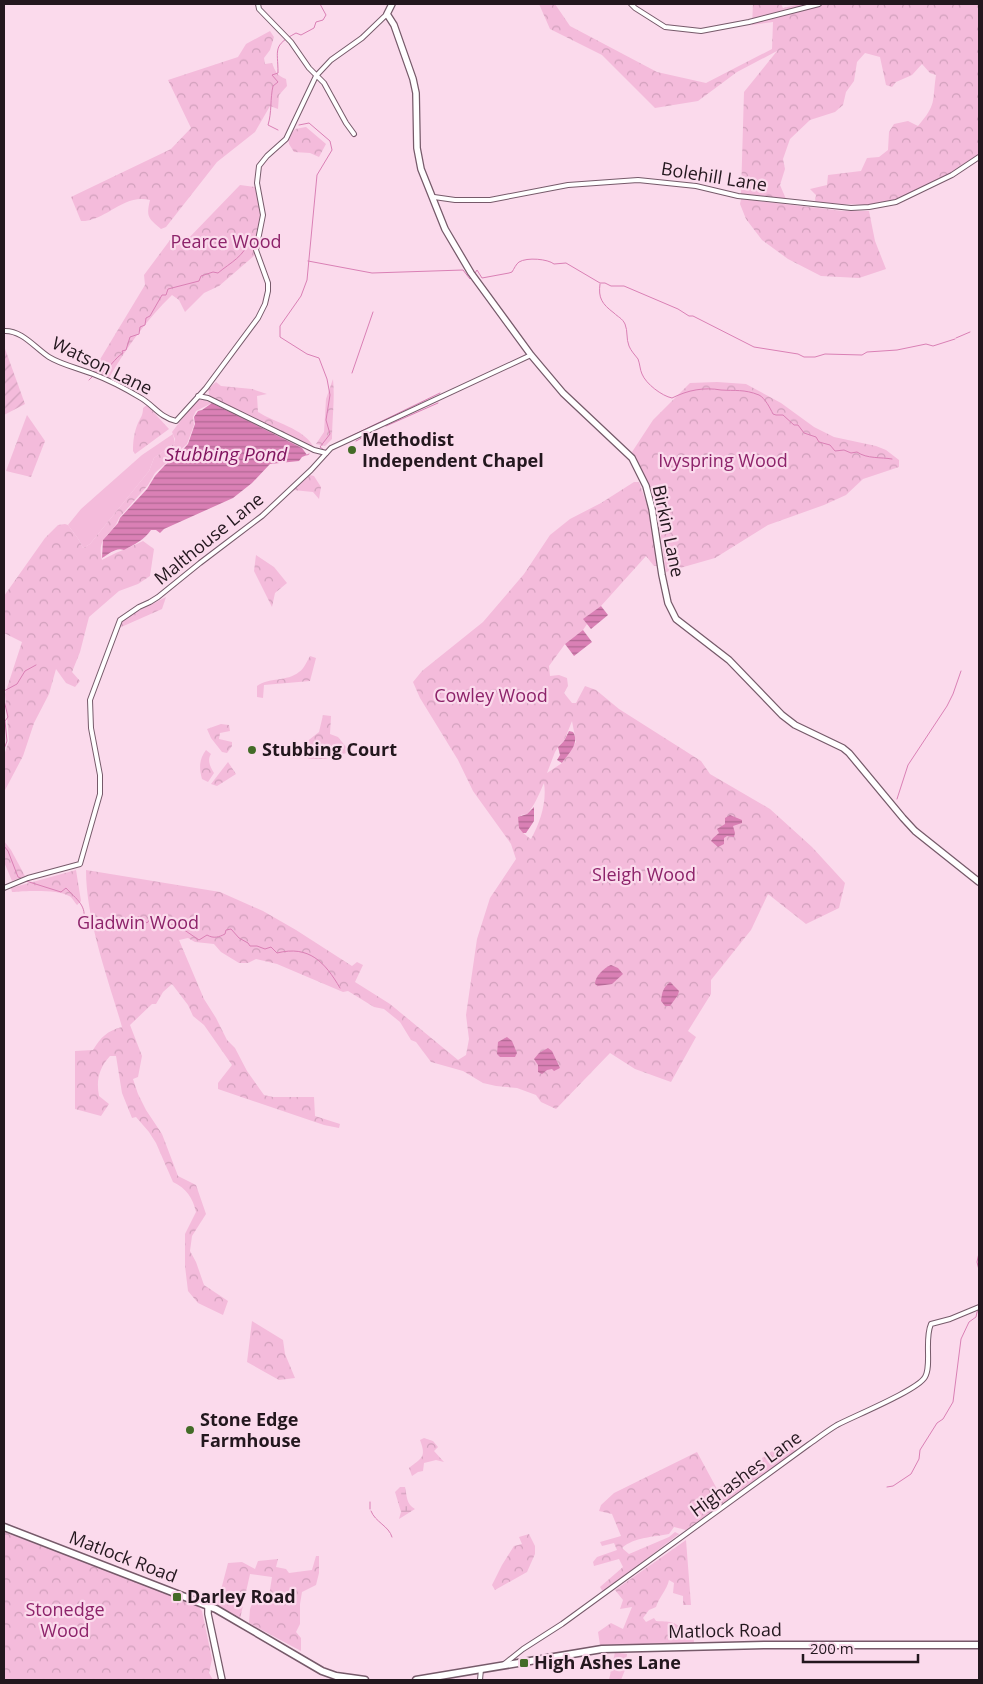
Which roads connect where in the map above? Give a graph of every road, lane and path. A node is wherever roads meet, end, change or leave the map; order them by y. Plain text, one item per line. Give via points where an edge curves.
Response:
1 (258, 4) edge
2 (392, 4) edge
3 (632, 4) edge
4 (819, 4) edge
5 (387, 14) junction
6 (316, 76) junction
7 (354, 134) dead end
8 (979, 157) edge
9 (434, 197) junction
10 (4, 331) edge
11 (531, 356) junction
12 (206, 388) junction
13 (198, 396) junction
14 (208, 398) junction
15 (314, 450) junction
16 (326, 453) junction
17 (316, 462) junction
18 (979, 882) edge
19 (4, 888) edge
20 (979, 1306) edge
21 (4, 1527) edge
22 (208, 1606) junction
23 (979, 1645) edge
24 (503, 1665) junction
25 (481, 1669) junction
26 (222, 1680) edge
27 (365, 1680) edge
28 (416, 1680) edge
29 (480, 1680) edge

1 - 6 street
2 - 5 street
3 - 4 street via 665,26 701,31
5 - 6 street, Watson Lane
5 - 9 street, Birkin Lane via 413,79 417,148
6 - 7 street via 324,83
6 - 12 street, Watson Lane via 286,139 258,169 256,183 263,215 256,250 268,283 265,304
8 - 9 street, Bolehill Lane via 903,199 869,207 851,208 738,196 696,186 638,180 568,185 490,200
9 - 11 street, Birkin Lane via 449,236 471,273
10 - 13 street, Watson Lane via 18,334 58,362 95,374 142,398 168,419 176,421
11 - 16 street, Malthouse Lane
11 - 18 street, Birkin Lane via 563,393 632,458 646,486 668,603 676,619 729,660 782,715 849,753 915,831
12 - 13 street, Watson Lane
12 - 14 street
13 - 14 street
14 - 15 street
15 - 16 street
15 - 17 street
16 - 17 street, Malthouse Lane
17 - 19 street, Malthouse Lane via 262,516 158,597 120,620 90,700 100,794 80,864
20 - 24 street, Highashes Lane via 932,1324 928,1333 927,1372 923,1380 837,1425
21 - 22 main road, Matlock Road
22 - 26 street
22 - 27 main road, Matlock Road via 322,1671
23 - 24 main road, Matlock Road via 602,1649
24 - 25 main road, Matlock Road
25 - 28 main road
25 - 29 street

